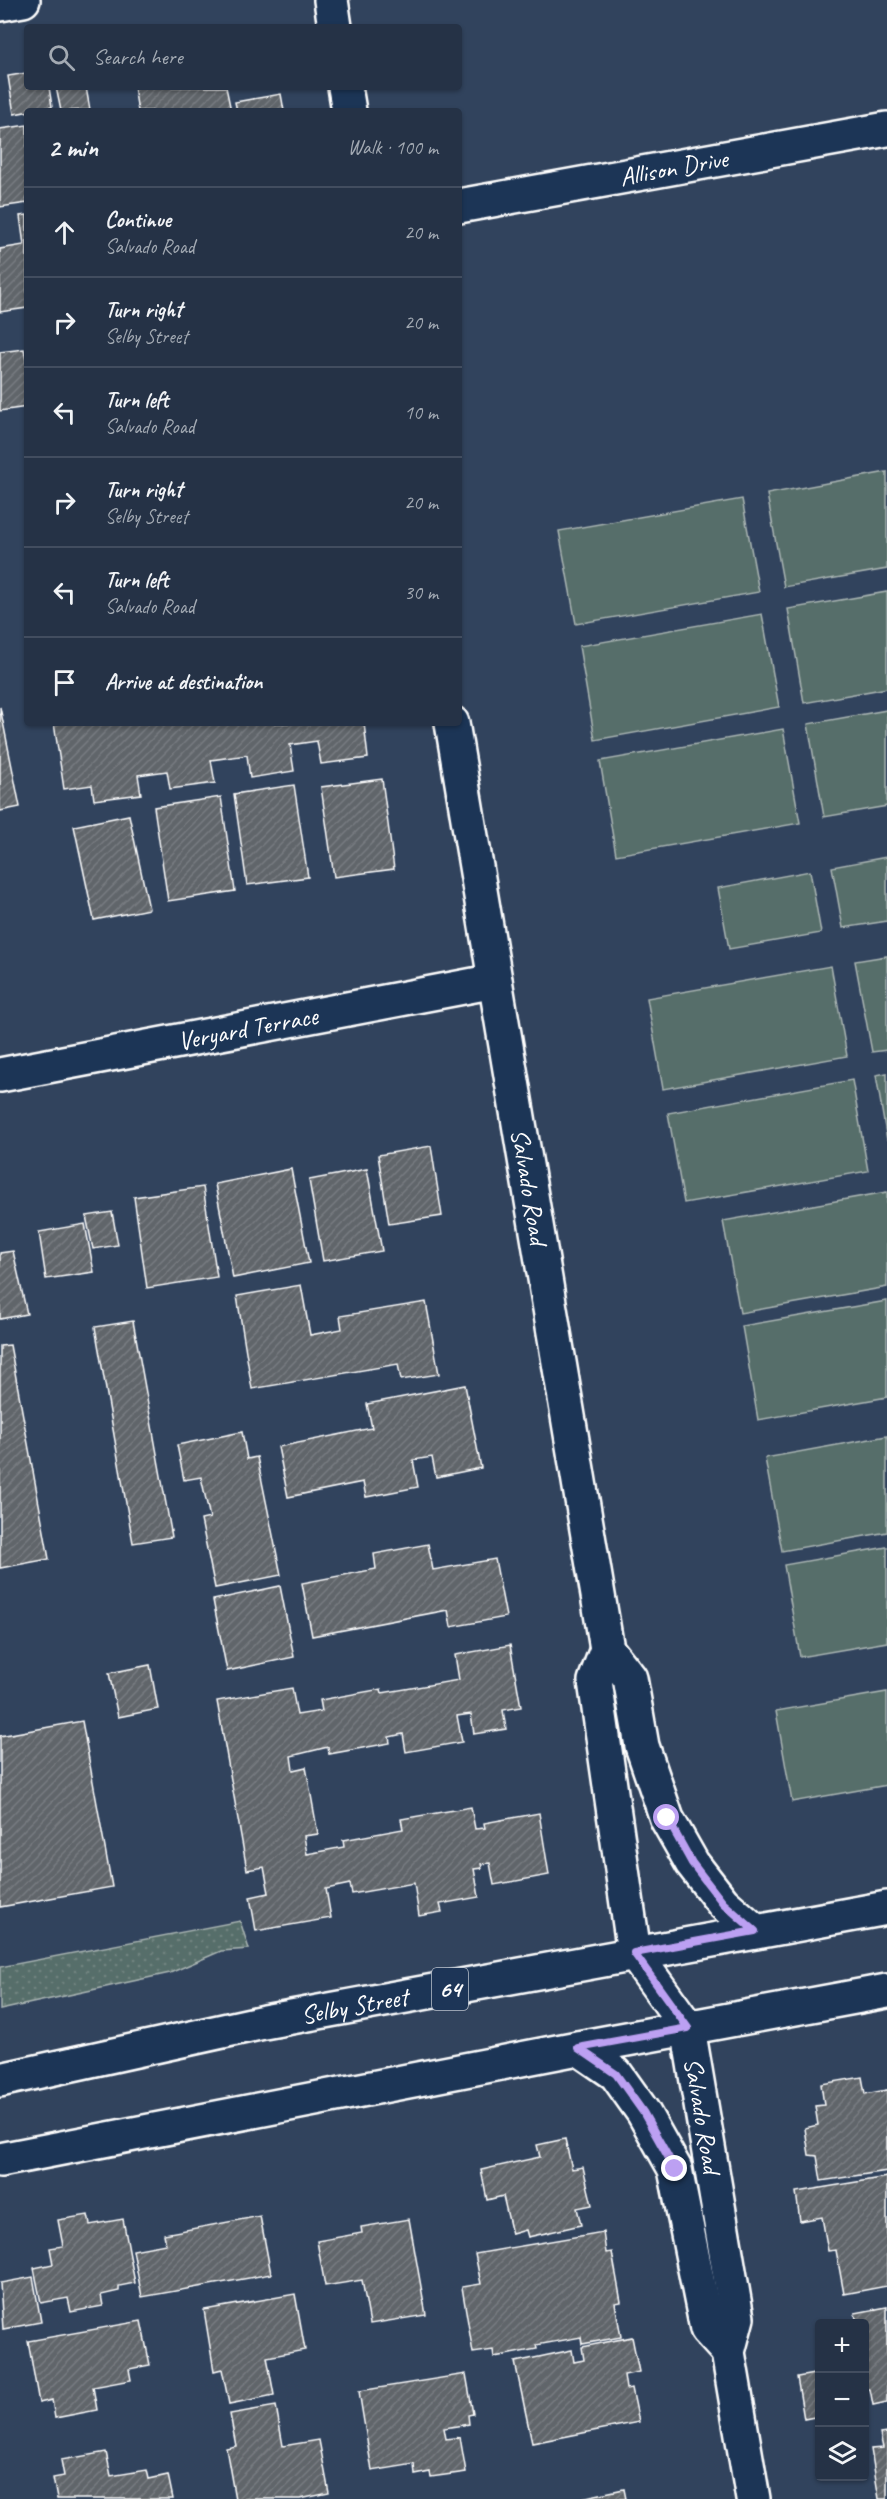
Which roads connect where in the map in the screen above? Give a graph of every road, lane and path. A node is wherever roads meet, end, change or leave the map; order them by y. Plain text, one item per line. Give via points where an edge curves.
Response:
1 (23, 0) edge
2 (331, 0) edge
3 (0, 4) edge
4 (335, 24) edge
5 (346, 90) edge
6 (348, 108) edge
7 (887, 129) edge
8 (462, 205) edge
9 (452, 726) edge
10 (495, 981) junction
11 (0, 1075) edge
12 (607, 1649) junction
13 (887, 1908) edge
14 (755, 1931) junction
15 (634, 1953) junction
16 (887, 1991) edge
17 (688, 2028) junction
18 (578, 2048) junction
19 (0, 2080) edge
20 (0, 2160) edge
21 (728, 2352) junction
22 (753, 2499) edge

1 - 3 street
2 - 4 street
5 - 6 street
7 - 8 street, Allison Drive
9 - 10 street, Salvado Road
10 - 11 street, Veryard Terrace
10 - 12 street, Salvado Road
12 - 14 street, Salvado Road via 630,1678 642,1746 667,1818 692,1863 717,1895
12 - 15 street, Salvado Road via 595,1682
13 - 14 street, Selby Street / 64
14 - 15 street, Selby Street / 64
15 - 17 street, Salvado Road
15 - 19 street, Selby Street / 64 via 264,2022
16 - 17 street
17 - 18 street
17 - 21 street, Salvado Road via 737,2318
18 - 20 street
18 - 21 street, Salvado Road via 616,2074 675,2169 707,2329
21 - 22 street, Salvado Road

